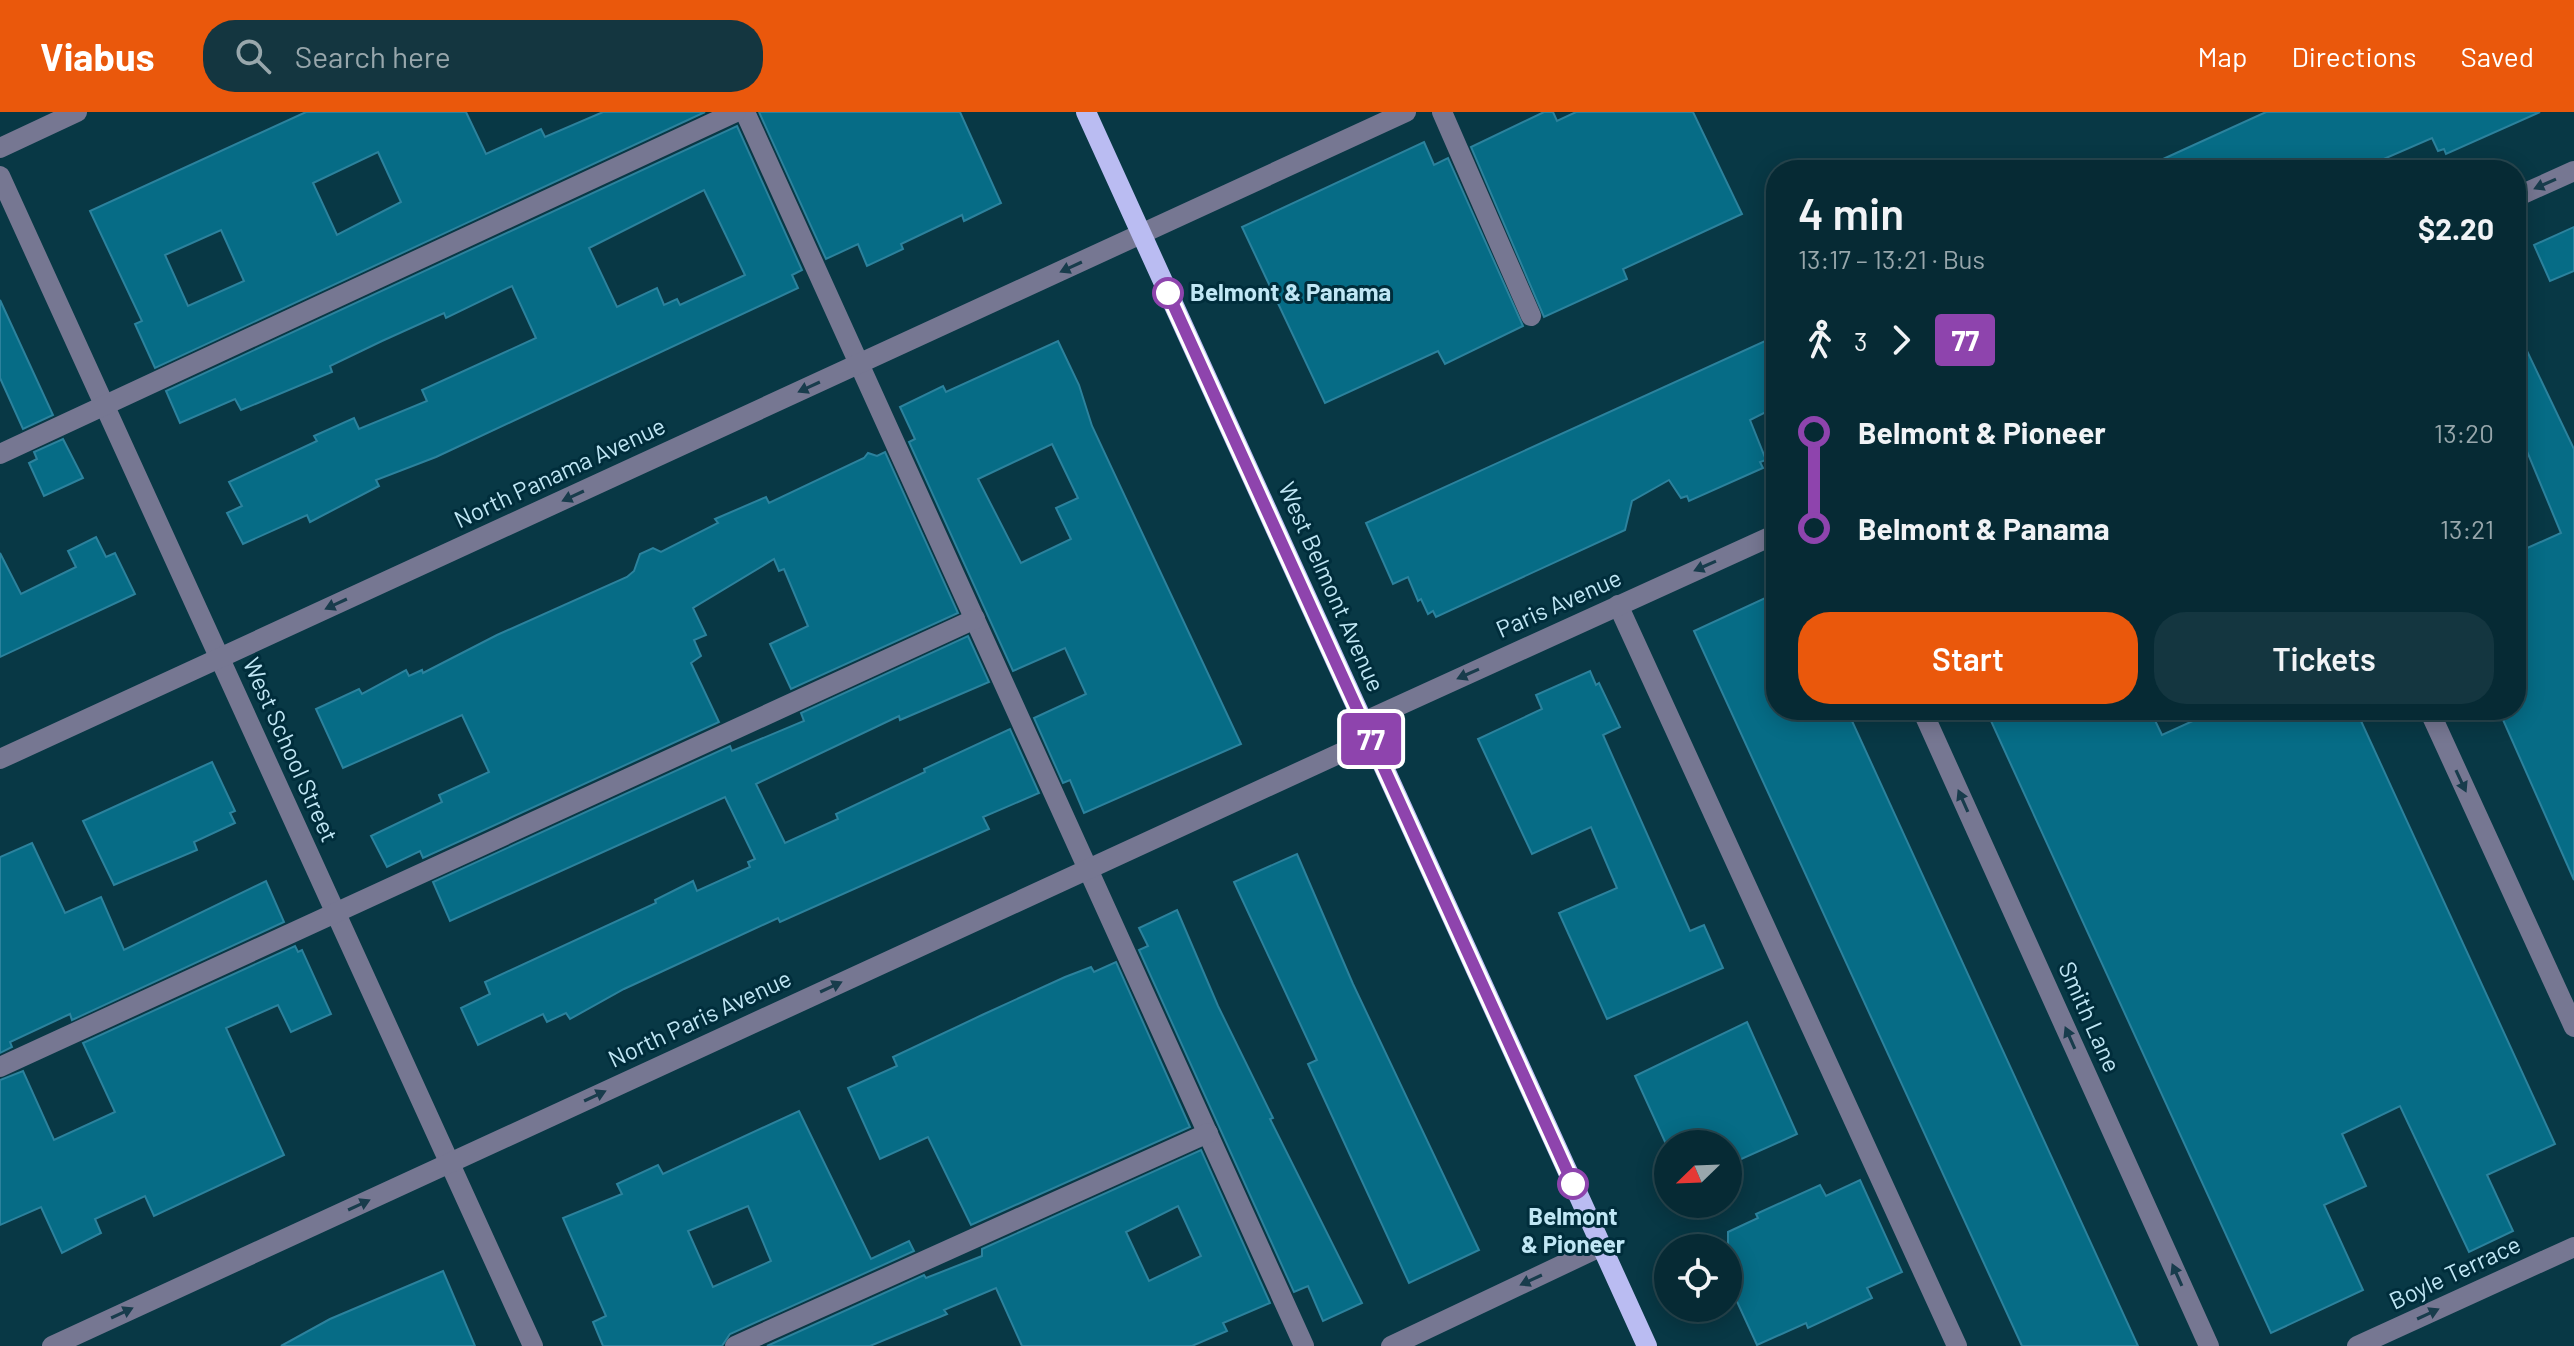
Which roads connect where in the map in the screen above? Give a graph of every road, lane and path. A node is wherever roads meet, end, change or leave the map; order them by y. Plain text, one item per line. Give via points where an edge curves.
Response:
1 (77, 112) edge
2 (736, 112) edge
3 (745, 112) edge
4 (1086, 112) edge
5 (1406, 112) edge
6 (1442, 112) edge
7 (0, 148) edge
8 (2574, 171) edge
9 (0, 176) edge
10 (2526, 193) edge
11 (1142, 234) junction
12 (1531, 316) dead end
13 (859, 364) junction
14 (105, 406) junction
15 (0, 454) edge
16 (1766, 538) edge
17 (1618, 605) junction
18 (975, 619) junction
19 (220, 658) junction
20 (1927, 720) edge
21 (2434, 720) edge
22 (1367, 730) junction
23 (0, 759) edge
24 (1088, 869) junction
25 (335, 912) junction
26 (2574, 1027) edge
27 (0, 1067) edge
28 (1208, 1133) junction
29 (450, 1163) junction
30 (1602, 1246) junction
31 (2574, 1247) edge
32 (52, 1346) edge
33 (533, 1346) edge
34 (735, 1346) edge
35 (1304, 1346) edge
36 (1391, 1346) edge
37 (1647, 1346) edge
38 (1957, 1346) edge
39 (2209, 1346) edge
40 (2357, 1346) edge

1 - 7 street
2 - 14 street
3 - 13 street
4 - 11 main road, West Belmont Avenue
5 - 11 street, North Panama Avenue
6 - 12 street
8 -> 10 street
9 - 14 street, West School Street
11 -> 13 street, North Panama Avenue
11 - 22 main road, West Belmont Avenue
13 - 18 street
13 -> 19 street, North Panama Avenue
14 - 15 street
14 - 19 street, West School Street
16 -> 17 street, Paris Avenue
17 -> 22 street, Paris Avenue
17 - 38 street
18 - 24 street
18 - 25 street
19 - 23 street, North Panama Avenue
19 - 25 street, West School Street
39 -> 20 street, Smith Lane
21 -> 26 street
22 - 24 street, North Paris Avenue
22 - 30 main road, West Belmont Avenue
24 - 28 street
29 -> 24 street, North Paris Avenue
25 - 27 street
25 - 29 street, West School Street
28 - 34 street
28 - 35 street
32 -> 29 street, North Paris Avenue
29 - 33 street, West School Street
30 -> 36 street
30 - 37 main road, West Belmont Avenue
40 -> 31 street, Boyle Terrace

